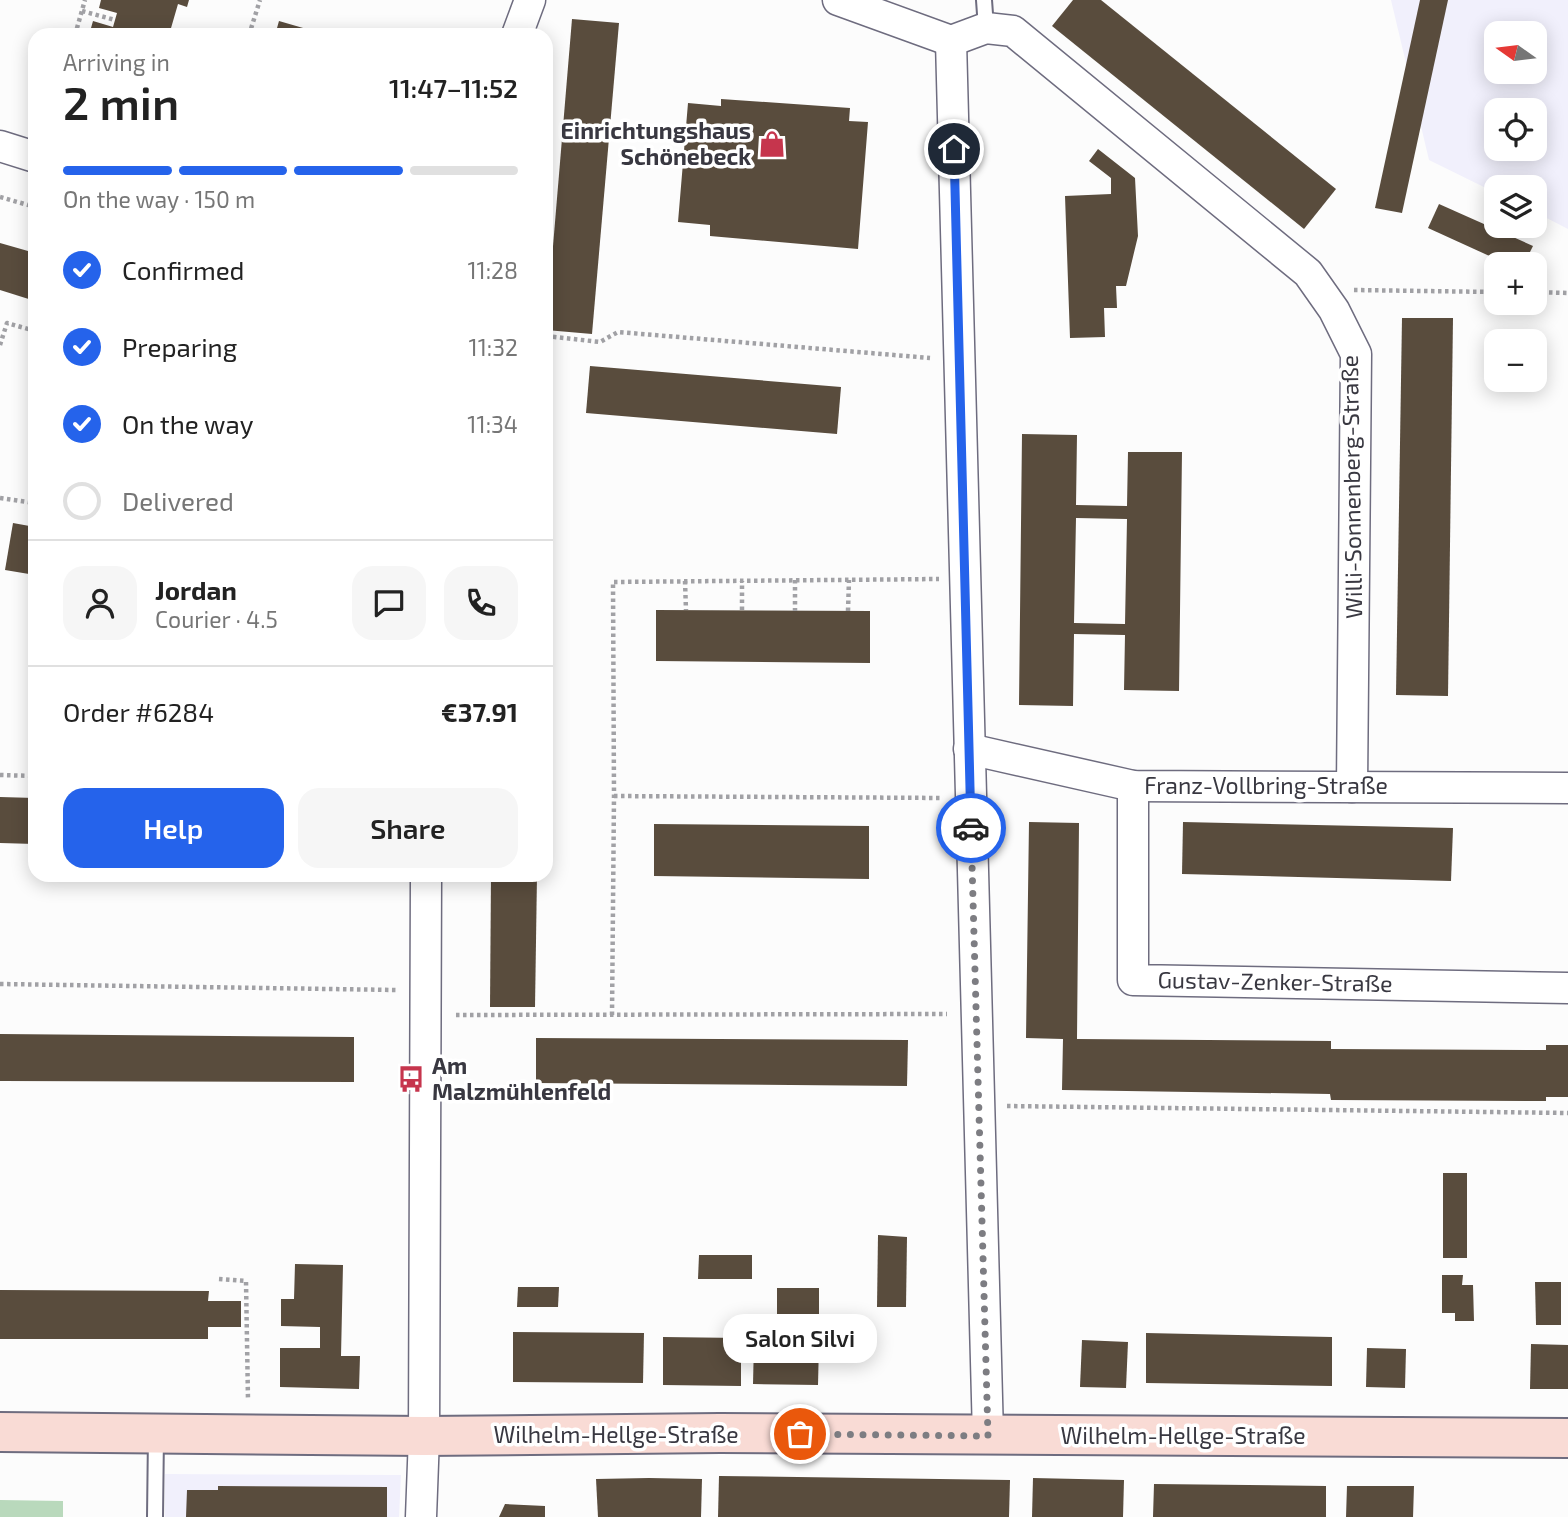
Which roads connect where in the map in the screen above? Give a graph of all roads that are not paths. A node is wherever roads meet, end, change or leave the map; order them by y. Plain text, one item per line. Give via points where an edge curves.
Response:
1 (530, 0) edge
2 (838, 0) edge
3 (985, 14) edge
4 (520, 28) edge
5 (951, 41) junction
6 (0, 146) edge
7 (28, 155) edge
8 (969, 748) junction
9 (1133, 786) junction
10 (1353, 787) junction
11 (1568, 788) edge
12 (426, 882) edge
13 (1568, 988) edge
14 (0, 1432) edge
15 (156, 1433) junction
16 (424, 1436) junction
17 (988, 1436) junction
18 (1568, 1438) edge
19 (155, 1517) edge
20 (421, 1517) edge

1 - 4 street
2 - 5 street
3 - 5 street, Willi-Sonnenberg-Straße
3 - 10 street, Willi-Sonnenberg-Straße via 1013,31 1308,273 1334,310 1356,354
5 - 8 street
6 - 7 street
8 - 9 street, Franz-Vollbring-Straße
8 - 17 street
9 - 10 street, Franz-Vollbring-Straße
9 - 13 street, Gustav-Zenker-Straße via 1133,979
10 - 11 street, Franz-Vollbring-Straße
12 - 16 street
14 - 15 main road, Wilhelm-Hellge-Straße
15 - 16 main road, Wilhelm-Hellge-Straße
15 - 19 lane
16 - 17 main road, Wilhelm-Hellge-Straße
16 - 20 street
17 - 18 main road, Wilhelm-Hellge-Straße

